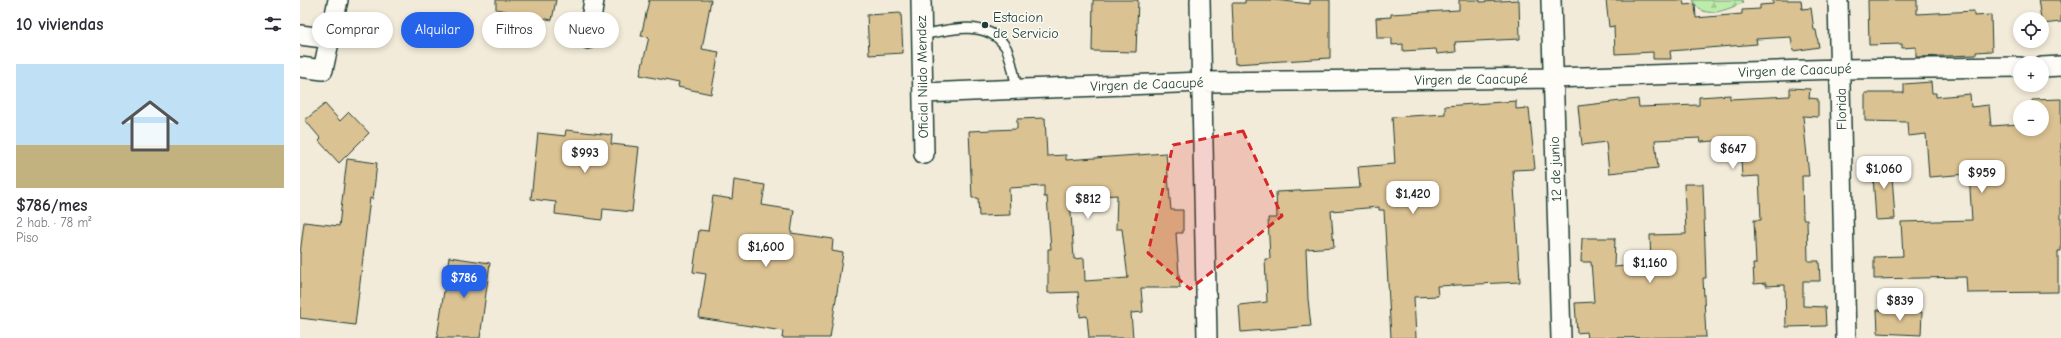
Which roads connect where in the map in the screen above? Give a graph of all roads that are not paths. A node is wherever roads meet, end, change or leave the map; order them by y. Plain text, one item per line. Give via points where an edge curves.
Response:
1 (338, 0) edge
2 (594, 0) edge
3 (921, 0) edge
4 (1200, 0) edge
5 (1551, 0) edge
6 (1838, 0) edge
7 (336, 12) edge
8 (592, 12) edge
9 (300, 35) edge
10 (922, 35) junction
11 (312, 37) edge
12 (329, 48) edge
13 (2061, 66) edge
14 (300, 67) edge
15 (2013, 67) edge
16 (2049, 67) edge
17 (1840, 69) junction
18 (1552, 78) junction
19 (1202, 82) junction
20 (1017, 88) junction
21 (923, 93) junction
22 (924, 154) dead end
23 (1207, 338) edge
24 (1561, 338) edge
25 (1846, 338) edge

1 - 7 street
2 - 8 street
3 - 10 street, Oficial Nildo Mendez
4 - 19 street
5 - 18 street, 12 de junio
6 - 17 street, Florida
9 - 11 street
10 - 20 lane via 960,27 994,33 1006,47
10 - 21 street, Oficial Nildo Mendez
12 - 14 street via 323,70
13 - 16 street
15 - 17 street, Virgen de Caacupé
17 - 18 street, Virgen de Caacupé
17 - 25 street, Florida
18 - 19 street, Virgen de Caacupé
18 - 24 street, 12 de junio
19 - 20 street, Virgen de Caacupé
19 - 23 street
20 - 21 street, Virgen de Caacupé
21 - 22 street, Oficial Nildo Mendez

